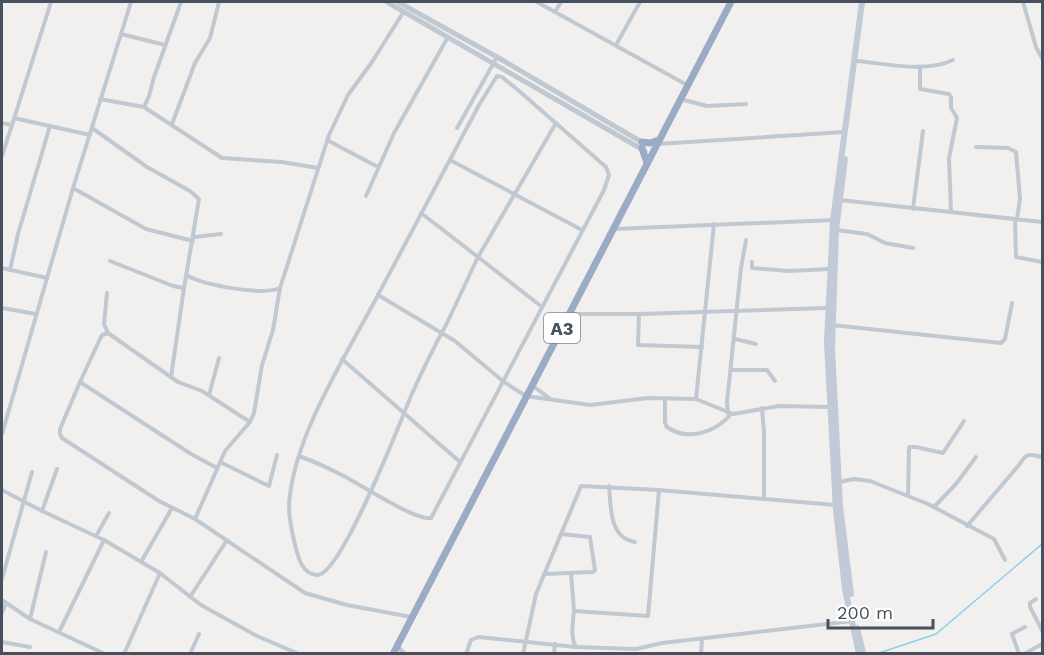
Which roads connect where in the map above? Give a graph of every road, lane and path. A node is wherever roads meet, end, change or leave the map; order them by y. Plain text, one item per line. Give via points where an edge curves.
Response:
1 (51, 2) edge
2 (131, 2) edge
3 (181, 2) edge
4 (219, 2) edge
5 (387, 2) edge
6 (398, 2) edge
7 (537, 2) edge
8 (561, 2) edge
9 (640, 2) edge
10 (730, 2) edge
11 (864, 2) edge
12 (1023, 2) edge
13 (405, 9) junction
14 (555, 12) junction
15 (121, 34) junction
16 (450, 34) junction
17 (165, 45) junction
18 (615, 46) junction
19 (1042, 58) edge
20 (496, 60) junction
21 (952, 60) dead end
22 (858, 61) junction
23 (920, 67) junction
24 (687, 86) junction
25 (100, 99) junction
26 (680, 99) junction
27 (746, 104) dead end
28 (144, 107) junction
29 (14, 118) junction
30 (2, 123) edge
31 (556, 123) junction
32 (172, 124) junction
33 (12, 125) junction
34 (50, 126) junction
35 (92, 127) junction
36 (457, 128) dead end
37 (847, 129) junction
38 (923, 131) dead end
39 (90, 135) junction
40 (327, 140) junction
41 (642, 145) junction
42 (656, 147) junction
43 (976, 147) dead end
44 (2, 156) edge
45 (450, 160) junction
46 (647, 164) junction
47 (378, 167) junction
48 (318, 168) junction
49 (73, 188) junction
50 (514, 194) junction
51 (366, 196) dead end
52 (840, 200) junction
53 (913, 209) junction
54 (951, 212) junction
55 (421, 213) junction
56 (1016, 219) junction
57 (835, 220) junction
58 (1042, 222) edge
59 (714, 225) junction
60 (613, 229) junction
61 (582, 230) junction
62 (836, 230) junction
63 (221, 234) dead end
64 (194, 239) junction
65 (746, 240) dead end
66 (913, 248) dead end
67 (478, 257) junction
68 (110, 261) dead end
69 (752, 262) dead end
70 (1042, 262) edge
71 (2, 268) edge
72 (829, 269) junction
73 (10, 270) junction
74 (188, 276) junction
75 (47, 278) junction
76 (197, 281) junction
77 (186, 282) junction
78 (184, 288) junction
79 (280, 288) junction
80 (273, 291) junction
81 (107, 293) dead end
82 (378, 295) junction
83 (279, 296) junction
84 (1012, 303) dead end
85 (542, 307) junction
86 (2, 308) edge
87 (828, 308) junction
88 (738, 310) junction
89 (705, 311) junction
90 (36, 314) junction
91 (569, 314) junction
92 (639, 314) junction
93 (830, 325) junction
94 (108, 333) junction
95 (442, 333) junction
96 (735, 339) junction
97 (756, 344) dead end
98 (702, 347) junction
99 (219, 358) dead end
100 (342, 359) junction
101 (731, 370) junction
102 (171, 371) junction
103 (166, 374) junction
104 (171, 378) junction
105 (504, 381) junction
106 (775, 381) dead end
107 (80, 382) junction
108 (532, 385) junction
109 (209, 395) junction
110 (526, 396) junction
111 (550, 399) junction
112 (665, 399) junction
113 (696, 399) junction
114 (726, 406) junction
115 (830, 406) junction
116 (762, 408) junction
117 (721, 410) junction
118 (404, 412) junction
119 (729, 413) junction
120 (964, 421) dead end
121 (250, 422) junction
122 (2, 434) edge
123 (277, 455) dead end
124 (299, 456) junction
125 (976, 457) dead end
126 (1042, 457) edge
127 (220, 462) junction
128 (460, 462) junction
129 (217, 468) junction
130 (57, 469) dead end
131 (32, 472) dead end
132 (838, 482) junction
133 (609, 486) junction
134 (2, 490) edge
135 (659, 490) junction
136 (370, 492) junction
137 (908, 496) junction
138 (764, 498) junction
139 (23, 502) junction
140 (835, 505) junction
141 (934, 507) junction
142 (172, 508) junction
143 (42, 512) junction
144 (109, 513) dead end
145 (195, 519) junction
146 (967, 526) junction
147 (561, 534) junction
148 (96, 536) junction
149 (104, 540) junction
150 (227, 540) junction
151 (635, 542) dead end
152 (46, 552) dead end
153 (1005, 560) dead end
154 (141, 562) junction
155 (160, 573) junction
156 (571, 573) junction
157 (543, 574) junction
158 (2, 579) edge
159 (190, 597) junction
160 (1036, 599) dead end
161 (4, 601) edge
162 (574, 611) junction
163 (2, 613) edge
164 (411, 617) junction
165 (30, 619) junction
166 (852, 621) junction
167 (1025, 627) dead end
168 (1042, 630) edge
169 (59, 632) junction
170 (199, 634) dead end
171 (702, 639) junction
172 (526, 641) junction
173 (2, 642) edge
174 (555, 644) junction
175 (1042, 644) edge
176 (397, 645) junction
177 (574, 645) junction
178 (30, 647) dead end
179 (644, 648) junction
180 (105, 654) edge
181 (124, 654) edge
182 (190, 654) edge
183 (299, 654) edge
184 (393, 654) edge
185 (405, 654) edge
186 (466, 654) edge
187 (523, 654) edge
188 (555, 654) edge
189 (643, 654) edge
190 (701, 654) edge
191 (861, 654) edge
192 (1019, 654) edge
193 (1024, 654) edge

1 - 29 street
2 - 15 street
3 - 17 street
4 - 32 street via 210,38 195,63
5 - 13 street
6 - 13 street
7 - 14 street
8 - 14 street
9 - 18 street
10 - 24 highway, A3
11 - 22 main road
11 - 37 main road
12 - 19 street
13 - 16 street
13 - 40 street via 348,95
14 - 18 street
15 - 17 street
15 - 25 street
16 - 20 street
16 - 47 street
17 - 28 street
18 - 24 street
20 - 36 street
20 - 41 street
21 - 23 street
22 - 23 street
22 - 37 main road
23 - 54 street via 920,89 949,94 957,118 950,158
24 - 26 highway, A3
25 - 28 street
25 - 35 street
26 - 27 street via 707,106
26 - 42 highway, A3
28 - 32 street
29 - 33 street
29 - 34 street
30 - 33 street
31 - 45 street via 497,76
31 - 50 street
31 - 61 street via 606,167 609,175
32 - 48 street via 222,158
33 - 44 street
34 - 39 street
34 - 73 street
35 - 39 street
35 - 64 street via 147,167 198,197
37 - 42 street
37 - 52 main road
37 - 57 main road
38 - 53 street
39 - 49 street
40 - 47 street
40 - 48 street
41 - 42 street
41 - 42 highway via 650,143
41 - 46 highway
42 - 46 highway, A3
43 - 56 street via 1016,152 1020,192
45 - 50 street
45 - 55 street
46 - 60 highway, A3
47 - 51 street
48 - 79 street
49 - 64 street via 146,229
49 - 75 street
50 - 61 street
50 - 67 street
52 - 53 street
52 - 57 main road
53 - 54 street
54 - 56 street
55 - 67 street
55 - 82 street
56 - 58 street
56 - 70 street via 1016,257
57 - 59 street
57 - 62 main road
57 - 72 main road
59 - 60 street
59 - 89 street
60 - 91 highway, A3
61 - 85 street
62 - 66 street via 867,234 885,243
62 - 93 main road
63 - 64 street
64 - 74 street
65 - 88 street
67 - 85 street
67 - 95 street
68 - 78 street
69 - 72 street via 752,268 759,270
71 - 73 street
72 - 87 main road
73 - 75 street
74 - 76 street
74 - 77 street
75 - 90 street
76 - 77 street
76 - 80 street
77 - 78 street
78 - 102 street
79 - 80 street
79 - 83 street
80 - 83 street
81 - 94 street via 104,326
82 - 95 street
82 - 100 street
83 - 121 street
84 - 93 street via 1001,343
85 - 105 street
86 - 90 street
87 - 88 street
87 - 93 main road
88 - 89 street
88 - 96 street
89 - 92 street
89 - 98 street
90 - 122 street
91 - 92 street
91 - 108 highway, A3
92 - 98 street via 638,345
93 - 115 main road
93 - 132 main road
94 - 103 street
94 - 107 street via 102,335
95 - 105 street
95 - 118 street
96 - 97 street
96 - 101 street
98 - 113 street
99 - 109 street
100 - 118 street
100 - 124 street
101 - 106 street via 767,370
101 - 114 street
102 - 103 street
102 - 104 street
103 - 104 street
104 - 109 street
105 - 110 street
105 - 128 street
107 - 129 street
107 - 142 street via 60,429 62,438
108 - 110 highway, A3
108 - 111 street
109 - 121 street
110 - 111 street
110 - 164 highway, A3
111 - 112 street via 590,405
112 - 113 street
112 - 119 street via 665,423 677,431 703,433 722,424
113 - 117 street
114 - 117 street
114 - 119 street
115 - 116 street
115 - 140 main road
116 - 119 street
116 - 138 street
117 - 119 street
118 - 128 street
118 - 136 street
120 - 137 street via 943,453 909,447
121 - 127 street via 227,447
123 - 127 street via 269,486
124 - 136 street
124 - 136 street via 289,508 299,559 312,573 323,574 331,567
125 - 141 street
126 - 146 street via 1024,456
127 - 129 street
128 - 136 street via 430,519
129 - 145 street
130 - 143 street
131 - 139 street
132 - 137 street via 865,480
132 - 191 main road
133 - 135 street
133 - 147 street via 582,485
133 - 151 street via 617,531
134 - 139 street
135 - 138 street
135 - 162 street via 648,616
137 - 141 street
138 - 140 street
139 - 143 street
139 - 158 street
140 - 166 main road
141 - 146 street
142 - 145 street
142 - 154 street
143 - 148 street
144 - 148 street
145 - 150 street
146 - 153 street via 994,539
147 - 156 street via 589,536 591,540 594,571
147 - 157 street
148 - 149 street
149 - 154 street
149 - 169 street
150 - 159 street
150 - 164 street via 305,593
152 - 165 street
154 - 155 street
155 - 159 street
155 - 181 street
156 - 157 street
156 - 162 street
157 - 172 street
159 - 183 street via 240,627
160 - 168 street via 1030,607
161 - 163 street
161 - 165 street
162 - 177 street
164 - 176 highway, A3
165 - 169 street
166 - 171 street
166 - 191 main road
167 - 192 street via 1012,634
169 - 180 street
170 - 182 street
171 - 179 street
171 - 190 street
172 - 174 street
172 - 186 street via 478,636 471,640
172 - 187 street
173 - 178 street
174 - 177 street
174 - 188 street
175 - 193 street
176 - 184 highway, A3
176 - 185 street
177 - 179 street
179 - 189 street

